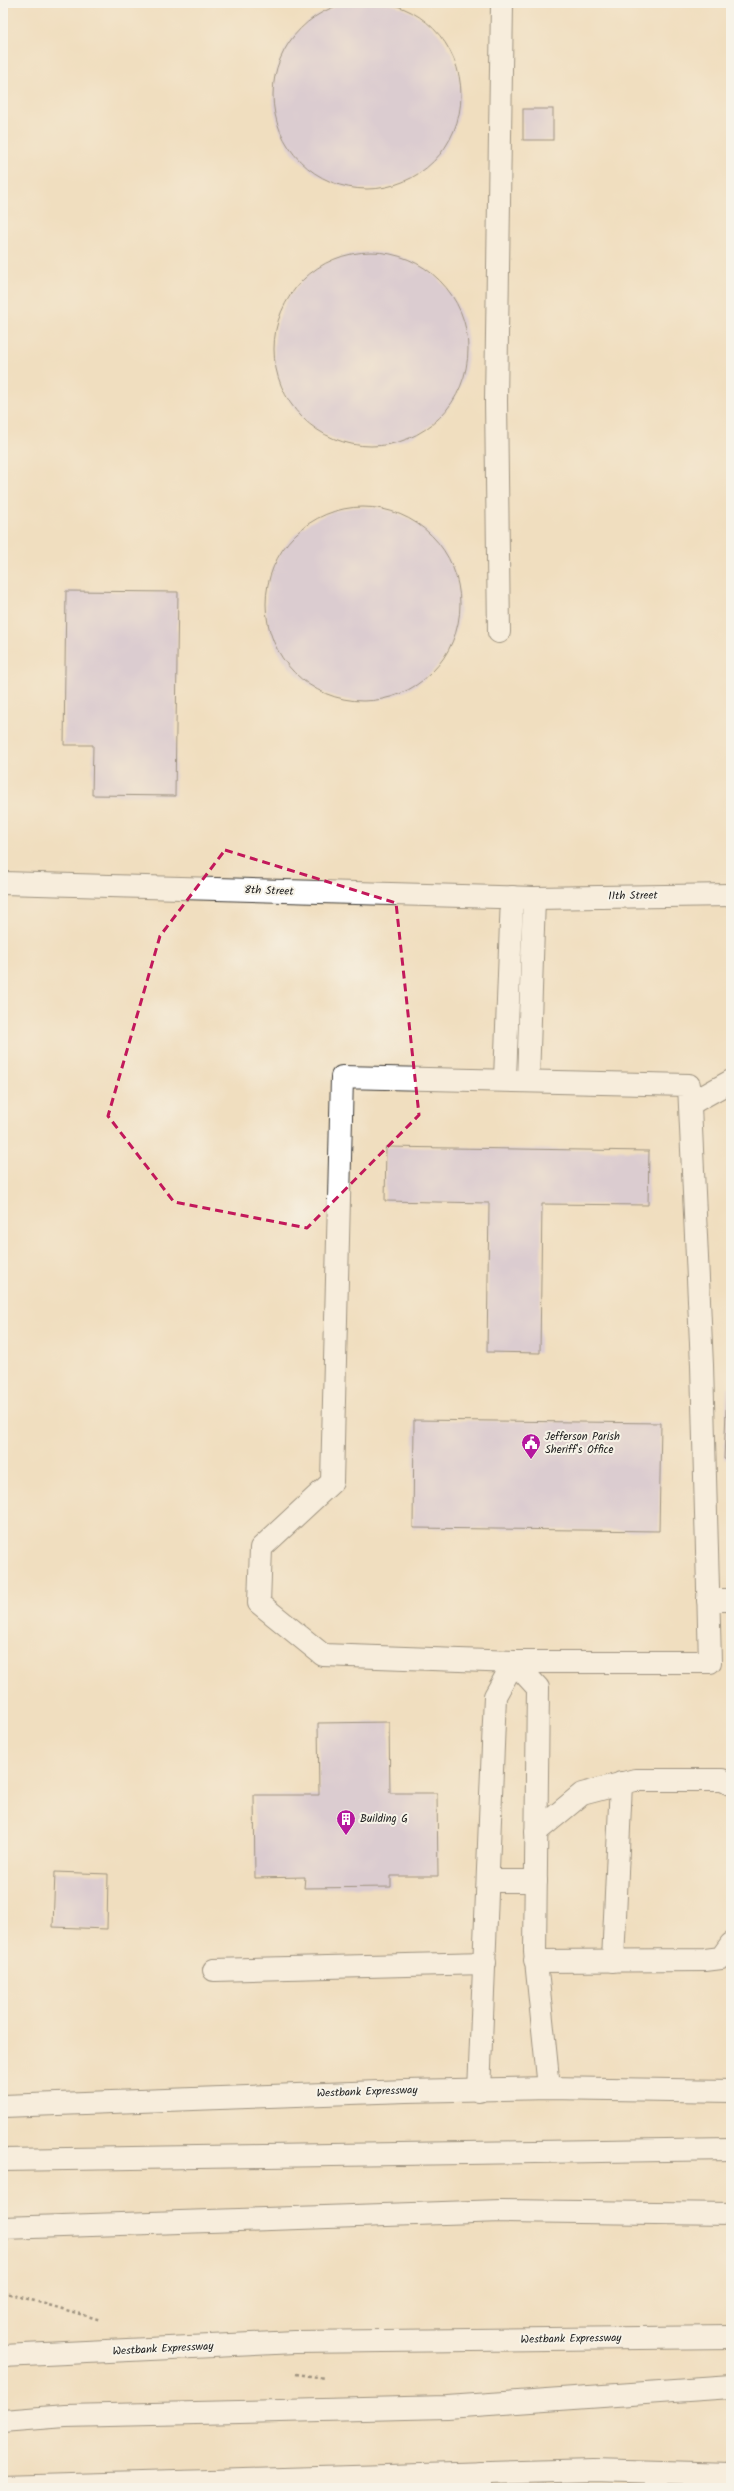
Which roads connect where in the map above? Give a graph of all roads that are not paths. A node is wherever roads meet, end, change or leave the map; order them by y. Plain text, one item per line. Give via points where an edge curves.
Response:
1 (502, 3) edge
2 (499, 632) dead end
3 (3, 883) edge
4 (731, 895) edge
5 (512, 897) junction
6 (534, 898) junction
7 (505, 1079) junction
8 (528, 1080) junction
9 (731, 1081) edge
10 (690, 1104) junction
11 (708, 1600) junction
12 (731, 1600) edge
13 (514, 1662) junction
14 (621, 1783) junction
15 (731, 1784) edge
16 (536, 1832) junction
17 (488, 1881) junction
18 (536, 1881) junction
19 (731, 1944) edge
20 (535, 1961) junction
21 (613, 1961) junction
22 (485, 1963) junction
23 (214, 1970) dead end
24 (549, 2088) junction
25 (479, 2091) junction
26 (731, 2091) edge
27 (3, 2106) edge
28 (731, 2149) edge
29 (3, 2160) edge
30 (731, 2214) edge
31 (3, 2228) edge
32 (731, 2336) edge
33 (3, 2356) edge
34 (731, 2387) edge
35 (3, 2421) edge
36 (731, 2474) edge
37 (480, 2480) edge
38 (656, 2480) edge
39 (218, 2484) edge
40 (3, 2487) edge

1 - 2 main road via 496,401
3 - 5 main road, 8th Street
4 - 6 main road, 11th Street
5 - 6 main road, 8th Street
5 - 7 main road
6 - 8 main road
7 - 8 main road
7 - 13 main road via 342,1077 332,1482 261,1548 259,1603 323,1655
8 - 10 main road via 689,1084
9 - 10 main road
10 - 11 main road via 702,1365
11 - 12 main road
11 - 13 main road via 710,1662
13 - 16 main road via 538,1688
13 - 17 main road via 494,1696
14 - 15 main road via 635,1780 722,1780
14 - 16 main road via 582,1794
14 - 21 main road
16 - 18 main road
17 - 18 main road
17 - 22 main road
18 - 20 main road
19 - 21 main road via 721,1958
20 - 21 main road
20 - 24 main road
22 - 23 main road
22 - 25 main road
24 - 25 main road, Westbank Expressway
24 - 26 main road, Westbank Expressway
25 - 27 main road, Westbank Expressway via 383,2091
28 - 29 main road
30 - 31 main road via 502,2211
32 - 33 main road, Westbank Expressway, bridge via 295,2342
34 - 35 main road via 448,2407 65,2416
36 - 38 main road
37 - 38 main road via 593,2470
37 - 39 main road
39 - 40 main road

